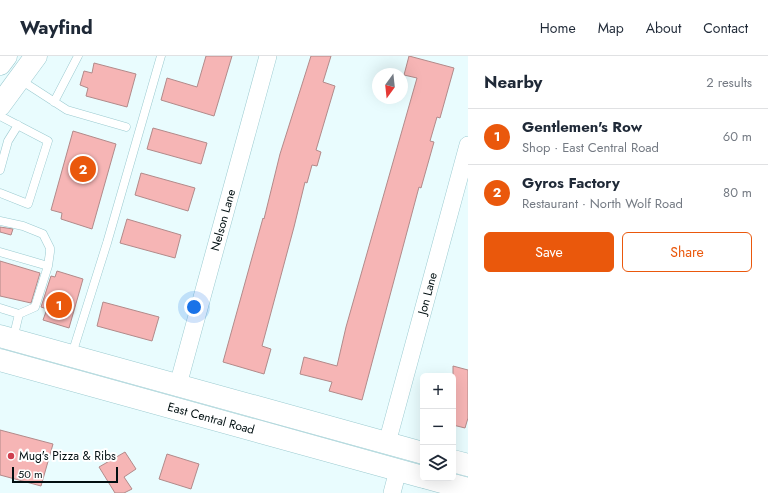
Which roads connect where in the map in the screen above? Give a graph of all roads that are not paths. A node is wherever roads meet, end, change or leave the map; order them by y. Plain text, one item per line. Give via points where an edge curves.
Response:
1 (6, 56) edge
2 (36, 56) edge
3 (78, 56) edge
4 (161, 56) edge
5 (268, 56) edge
6 (0, 64) edge
7 (19, 79) junction
8 (54, 102) junction
9 (0, 105) edge
10 (0, 116) edge
11 (18, 125) junction
12 (126, 128) dead end
13 (468, 144) edge
14 (0, 170) edge
15 (0, 193) edge
16 (0, 221) edge
17 (0, 252) edge
18 (48, 266) junction
19 (0, 308) edge
20 (19, 314) junction
21 (6, 338) edge
22 (71, 356) junction
23 (0, 360) edge
24 (178, 385) junction
25 (387, 443) junction
26 (420, 452) edge
27 (456, 462) edge
28 (468, 465) edge
29 (398, 470) junction
30 (420, 476) edge
31 (438, 481) edge
32 (468, 489) edge
33 (392, 493) edge

1 - 6 main road
2 - 7 main road
3 - 8 lane
4 - 22 lane via 107,243
5 - 24 street, Nelson Lane
7 - 8 lane
7 - 9 main road
8 - 12 lane via 67,110
10 - 11 lane
11 - 14 lane via 8,141
11 - 15 lane via 48,141 28,204
13 - 25 street, Jon Lane
16 - 18 lane via 43,234 50,248
17 - 18 lane
18 - 20 lane via 35,307
19 - 20 lane
20 - 21 lane
21 - 22 main road, East Central Road
22 - 24 main road, East Central Road
23 - 29 main road, East Central Road
24 - 25 main road, East Central Road
25 - 26 main road, East Central Road
27 - 28 main road
29 - 30 main road, East Central Road
29 - 33 street
31 - 32 main road

